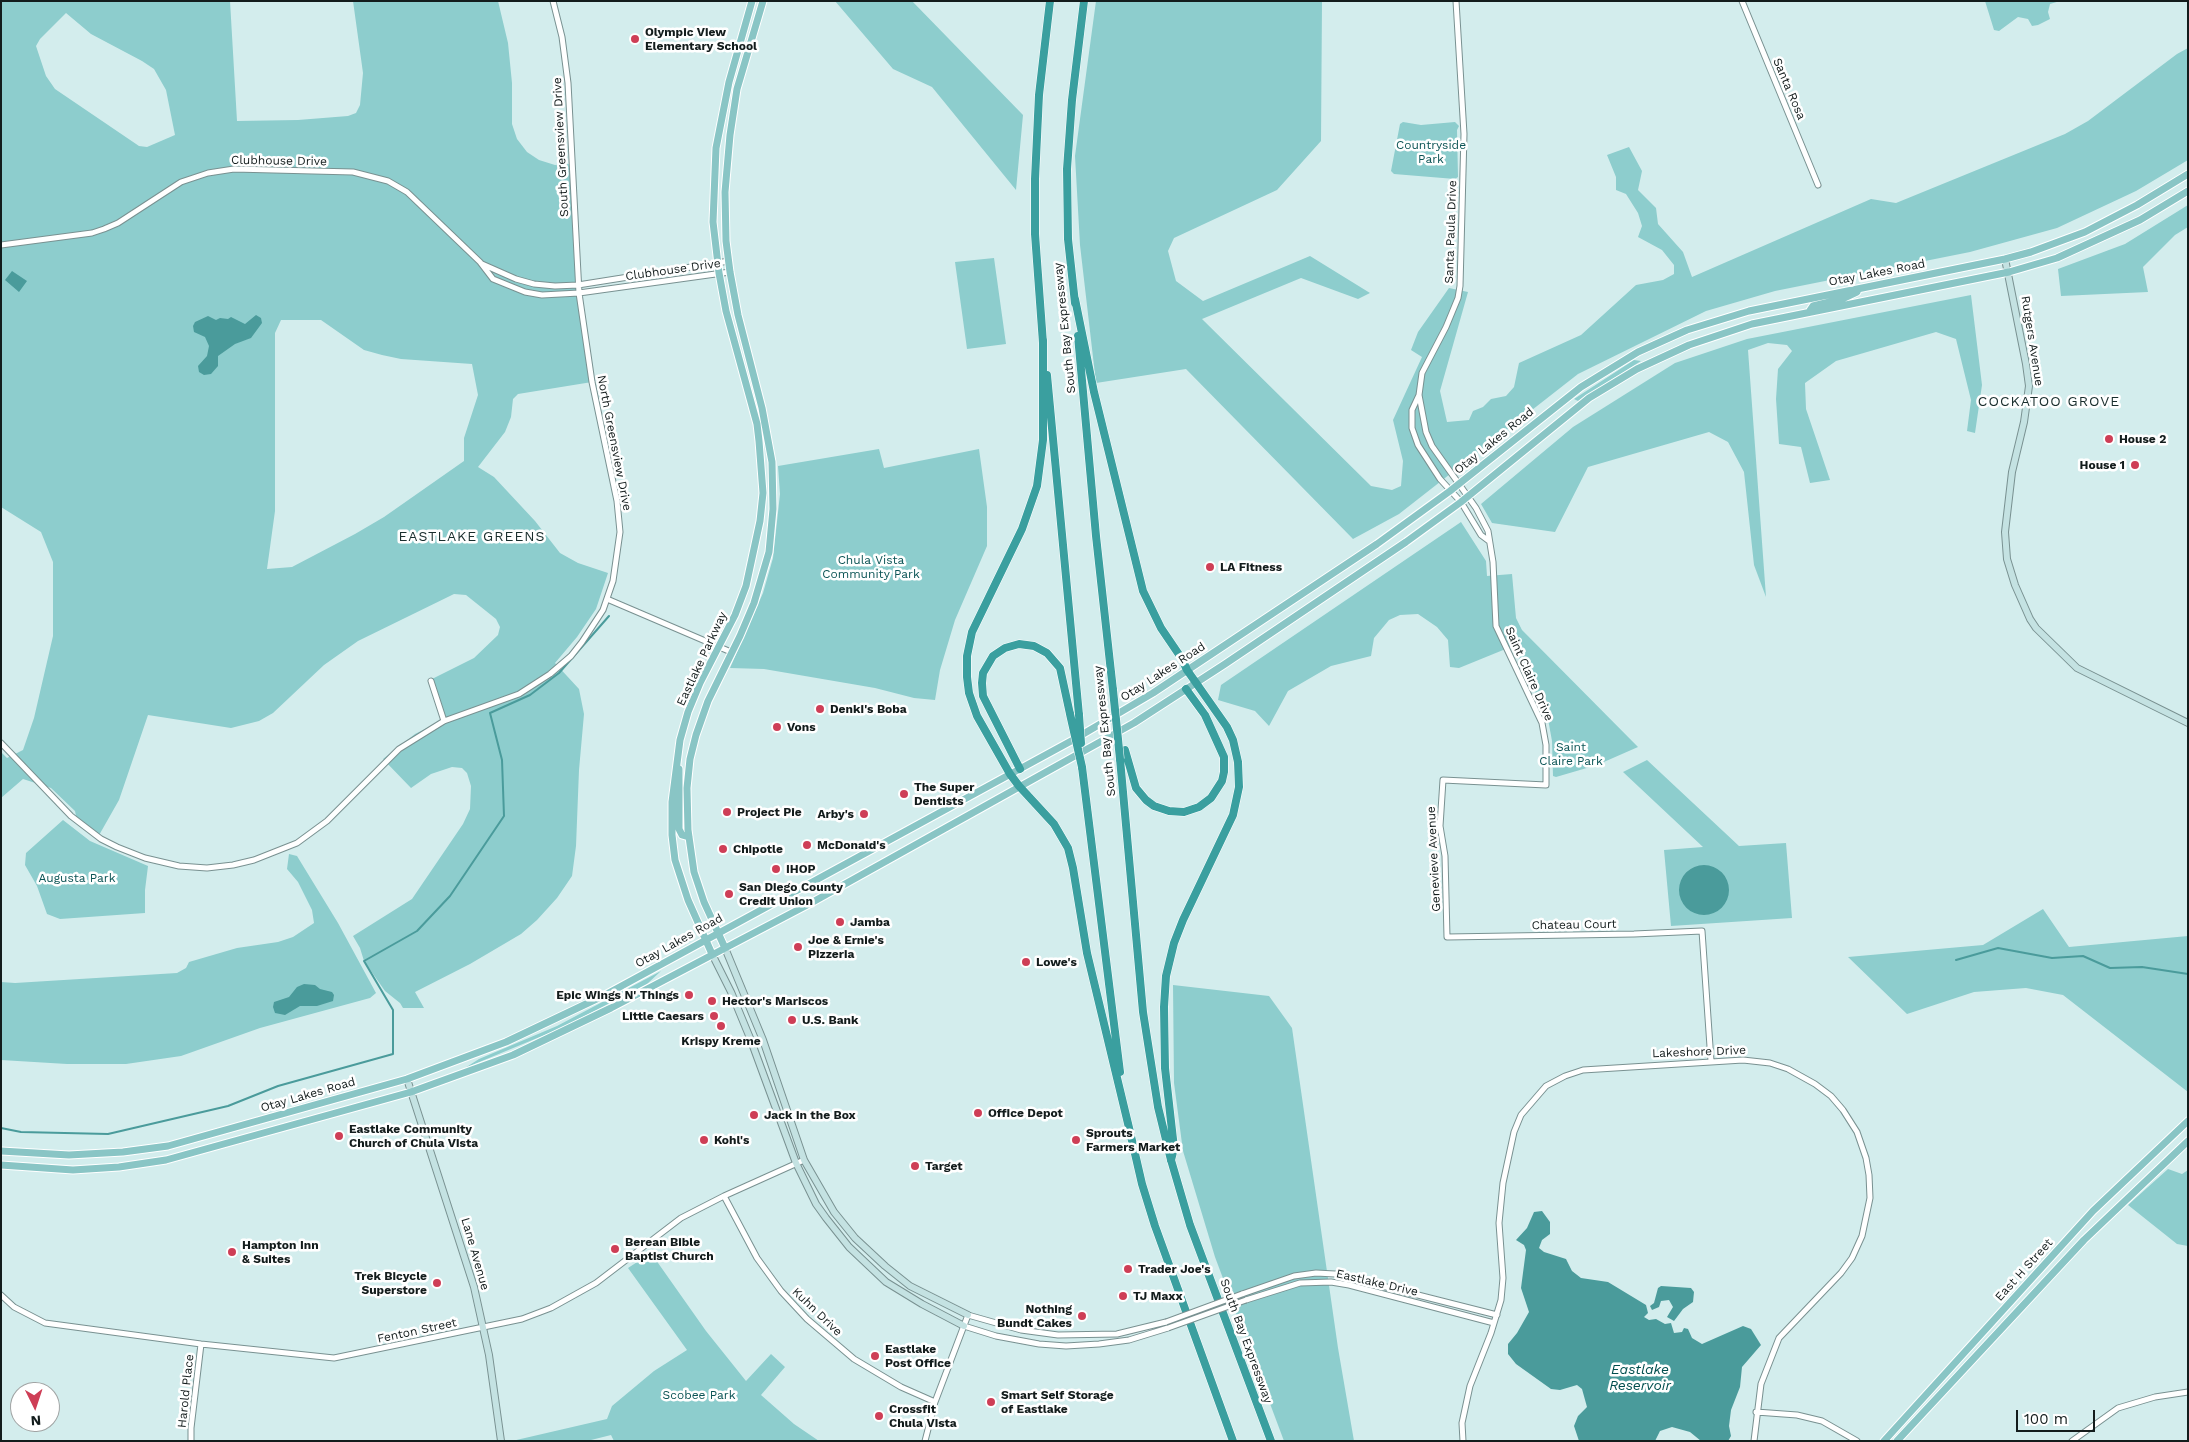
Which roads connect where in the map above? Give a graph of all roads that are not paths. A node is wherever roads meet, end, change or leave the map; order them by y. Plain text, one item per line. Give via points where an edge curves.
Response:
1 (553, 1) edge
2 (1050, 1) edge
3 (1084, 1) edge
4 (1456, 1) edge
5 (1742, 1) edge
6 (758, 2) edge
7 (2188, 174) edge
8 (1818, 185) dead end
9 (2188, 191) edge
10 (1, 245) edge
11 (2005, 259) junction
12 (729, 261) junction
13 (480, 262) junction
14 (717, 262) junction
15 (730, 272) junction
16 (2009, 272) junction
17 (719, 273) junction
18 (578, 285) junction
19 (1866, 287) junction
20 (579, 293) junction
21 (1075, 299) junction
22 (1809, 312) junction
23 (1043, 340) junction
24 (1419, 395) junction
25 (760, 441) junction
26 (772, 462) junction
27 (1458, 484) junction
28 (1450, 491) junction
29 (1467, 496) junction
30 (1461, 502) junction
31 (1489, 541) junction
32 (607, 600) junction
33 (718, 646) junction
34 (731, 652) junction
35 (1187, 670) junction
36 (431, 681) dead end
37 (1196, 682) junction
38 (1186, 689) junction
39 (1114, 700) junction
40 (444, 721) junction
41 (2188, 723) edge
42 (1, 743) edge
43 (677, 758) junction
44 (1020, 768) junction
45 (1082, 768) junction
46 (1010, 774) junction
47 (1443, 780) joint
48 (1018, 786) junction
49 (689, 837) junction
50 (717, 932) junction
51 (1447, 938) joint
52 (705, 940) junction
53 (724, 948) junction
54 (712, 954) junction
55 (1710, 1061) junction
56 (407, 1079) junction
57 (411, 1092) junction
58 (2188, 1121) edge
59 (1131, 1136) junction
60 (2188, 1141) edge
61 (1, 1151) edge
62 (804, 1160) junction
63 (1171, 1160) junction
64 (796, 1163) junction
65 (1, 1165) edge
66 (724, 1196) junction
67 (1, 1295) edge
68 (968, 1315) junction
69 (1497, 1315) junction
70 (1494, 1323) junction
71 (1167, 1325) junction
72 (964, 1326) junction
73 (483, 1327) junction
74 (201, 1344) junction
75 (2188, 1392) edge
76 (935, 1402) junction
77 (1756, 1412) junction
78 (191, 1441) edge
79 (501, 1441) edge
80 (925, 1441) edge
81 (1233, 1441) edge
82 (1271, 1441) edge
83 (1463, 1441) edge
84 (1754, 1441) edge
85 (1857, 1441) edge
86 (1884, 1441) edge
87 (1897, 1441) edge
88 (2072, 1441) edge

1 - 18 street, South Greensview Drive via 566,57 571,112
2 - 23 highway, South Bay Expressway via 1039,95 1035,179 1035,234
3 - 21 highway, South Bay Expressway via 1067,169 1068,239
4 - 24 street, Santa Paula Drive via 1464,134 1460,286 1446,327 1422,373
5 - 8 street, Santa Rosa
6 - 12 main road, Eastlake Parkway via 730,134 725,192
6 - 14 main road, Eastlake Parkway via 729,82 716,148 713,222
7 - 11 main road, Otay Lakes Road via 2085,232
9 - 16 main road, Otay Lakes Road via 2140,220 2082,248
10 - 13 street, Clubhouse Drive via 104,229 182,182 215,172 234,169 353,172 388,181 407,192
11 - 16 main road, Rutgers Avenue
11 - 19 main road, Otay Lakes Road
12 - 14 street, Clubhouse Drive
12 - 15 main road, Eastlake Parkway
13 - 18 street, Clubhouse Drive via 534,284
13 - 20 street, Clubhouse Drive via 493,279 525,292 551,295
14 - 17 main road, Eastlake Parkway
14 - 18 street, Clubhouse Drive
15 - 17 street, Clubhouse Drive
15 - 26 main road, Eastlake Parkway
16 - 22 main road, Otay Lakes Road
16 - 41 main road, Rutgers Avenue via 2029,386 2012,472 2006,526 2007,559 2016,585 2036,628 2077,668
17 - 20 street, Clubhouse Drive
17 - 25 main road, Eastlake Parkway
18 - 20 street, South Greensview Drive
19 - 22 main road via 1842,299 1813,306
19 - 27 main road, Otay Lakes Road via 1725,317 1638,352 1581,387
20 - 32 street, North Greensview Drive via 592,382 618,501 619,551
21 - 35 highway via 1140,581 1156,619
21 - 39 highway, South Bay Expressway, bridge
22 - 29 main road, Otay Lakes Road via 1729,330 1637,369 1589,398
23 - 45 highway, South Bay Expressway, bridge
23 - 46 highway via 1043,440 1037,486 1022,530 975,625 967,663 974,709
24 - 27 street, Santa Paula Drive via 1432,446
24 - 28 street, Santa Paula Drive via 1412,410 1412,428 1428,462
25 - 26 main road via 765,444 768,459
25 - 33 main road, Eastlake Parkway via 763,493 754,554 735,615
26 - 34 main road, Eastlake Parkway via 773,509 769,552 754,603
27 - 28 main road, Otay Lakes Road
27 - 29 street, Santa Paula Drive
28 - 30 street, Santa Paula Drive
28 - 35 main road, Otay Lakes Road via 1346,565
29 - 30 main road, Otay Lakes Road
29 - 31 street, Saint Claire Drive via 1483,520
30 - 31 street, Saint Claire Drive via 1481,535
30 - 37 main road, Otay Lakes Road
31 - 47 street, Saint Claire Drive via 1494,562 1496,626 1542,723 1546,745 1546,786
32 - 33 street
32 - 40 street, North Greensview Drive via 582,642 550,674 519,694
33 - 34 street
33 - 43 main road, Eastlake Parkway via 688,712
34 - 49 main road, Eastlake Parkway via 708,701 690,758 687,788
35 - 37 highway
35 - 44 main road, Otay Lakes Road via 1096,727
36 - 40 street
37 - 38 main road, Otay Lakes Road
37 - 63 highway via 1230,733 1238,762 1239,787 1231,822 1178,931 1166,976 1165,1068 1174,1148
38 - 39 highway, bridge via 1205,715 1224,757 1224,776 1211,798 1184,812 1154,806 1134,784
38 - 48 main road, Otay Lakes Road via 1134,723
39 - 63 highway, South Bay Expressway, bridge via 1145,1028 1158,1107
40 - 42 street, North Greensview Drive via 399,749 327,821 297,843 254,860 207,868 145,858 101,839 71,816
43 - 49 main road via 679,830
43 - 52 main road, Eastlake Parkway via 672,802 675,860
44 - 45 highway, bridge via 983,696 983,673 993,656 1019,644 1034,646 1047,653 1060,668
44 - 46 main road, Otay Lakes Road
45 - 59 highway, South Bay Expressway
46 - 48 highway
46 - 50 main road, Otay Lakes Road
47 - 51 street, Genevieve Avenue via 1440,826 1445,856
48 - 53 main road, Otay Lakes Road
48 - 59 highway via 1054,824 1070,855 1087,953
49 - 50 main road, Eastlake Parkway via 694,872
50 - 52 main road, Otay Lakes Road
50 - 53 main road, Eastlake Parkway
51 - 55 street, Chateau Court via 1702,931
52 - 54 main road, Eastlake Parkway
52 - 56 main road, Otay Lakes Road via 554,1020 479,1053
53 - 54 main road, Otay Lakes Road
53 - 62 main road, Eastlake Parkway via 753,1014
54 - 57 main road, Otay Lakes Road via 559,1034
54 - 64 main road, Eastlake Parkway via 750,1038
55 - 69 street, Lakeshore Drive via 1583,1070 1546,1086 1532,1100 1514,1132 1503,1183 1499,1223 1502,1289
55 - 77 street, Lakeshore Drive via 1770,1063 1815,1084 1838,1104 1848,1118 1868,1166 1870,1198 1862,1236 1852,1258 1781,1335 1761,1384
56 - 57 main road, Lane Avenue
56 - 61 main road, Otay Lakes Road via 168,1146 69,1155
57 - 65 main road, Otay Lakes Road via 166,1160 74,1170
57 - 73 main road, Lane Avenue via 462,1243
58 - 86 main road, East H Street via 2093,1211
59 - 81 highway, South Bay Expressway via 1152,1217
60 - 87 main road, East H Street via 2084,1240
62 - 64 street, Fenton Street
62 - 68 main road, Eastlake Parkway via 834,1212 855,1238 910,1286
63 - 82 highway, South Bay Expressway via 1190,1225
64 - 66 street, Fenton Street
64 - 72 main road, Eastlake Parkway via 816,1204 863,1262 909,1297
66 - 73 street, Fenton Street via 681,1218 596,1283 569,1299 522,1318
66 - 76 street, Kuhn Drive via 757,1258 807,1319 854,1358 901,1387
67 - 74 street, Fenton Street via 14,1307 45,1323
68 - 71 street, Eastlake Drive via 1021,1330 1058,1335 1116,1334
68 - 72 street
69 - 70 street, Lakeshore Drive
69 - 71 street, Eastlake Drive, bridge via 1335,1274 1316,1273 1294,1276 1242,1294
70 - 71 street, Eastlake Drive, bridge via 1349,1285 1308,1282
70 - 83 street, Lakeshore Drive via 1470,1386 1462,1423
71 - 72 street, Eastlake Drive via 1129,1340 1066,1346 996,1336
72 - 76 street
73 - 74 street, Fenton Street via 334,1358
73 - 79 main road, Lane Avenue
74 - 78 street, Harold Place
75 - 88 street via 2118,1408
76 - 80 street
77 - 84 street, Lakeshore Drive
77 - 85 street via 1797,1415 1822,1421

